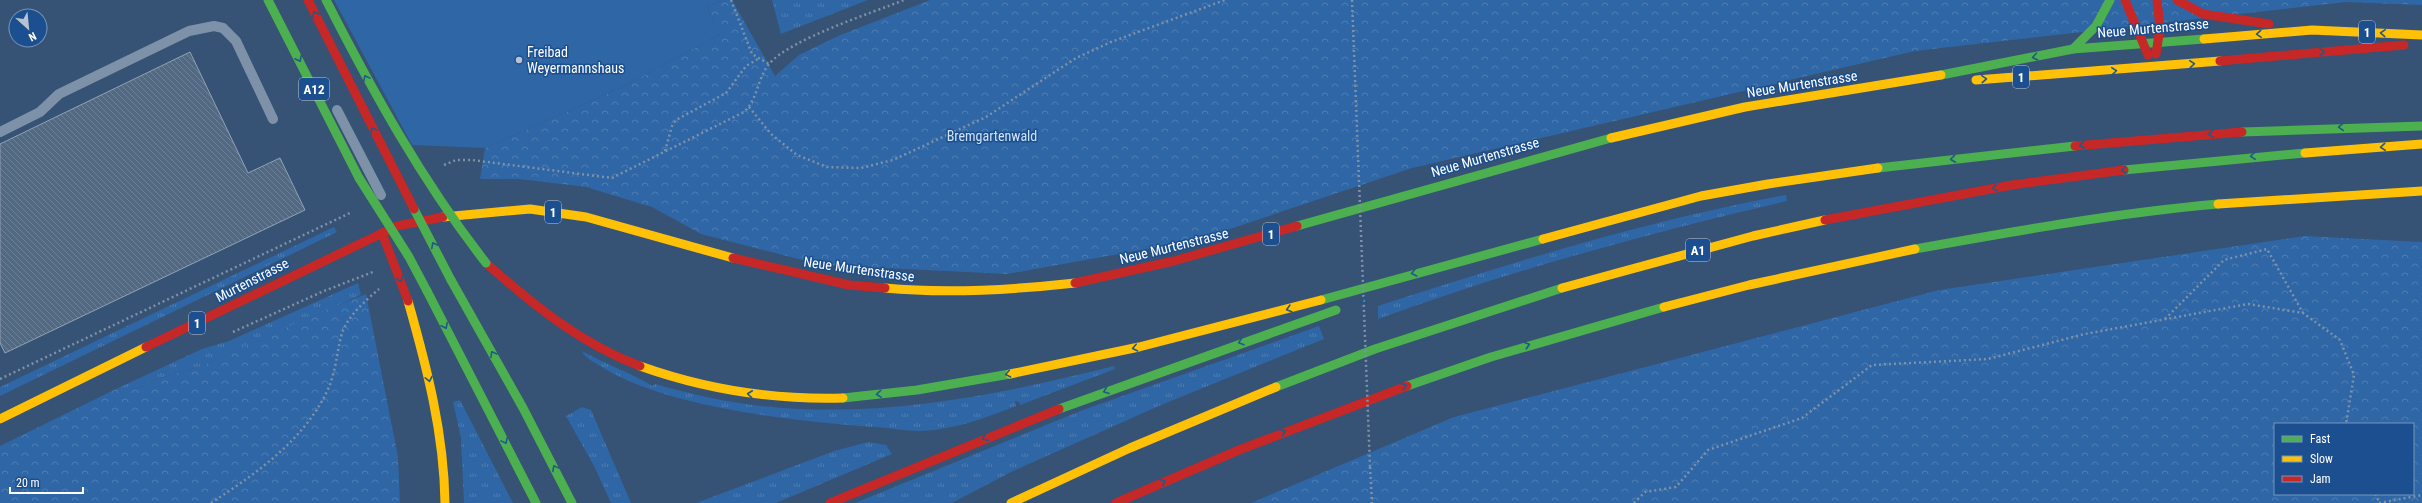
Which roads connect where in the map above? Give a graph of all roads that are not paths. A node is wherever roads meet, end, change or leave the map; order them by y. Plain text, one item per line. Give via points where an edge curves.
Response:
1 (268, 0) edge
2 (276, 0) edge
3 (308, 0) edge
4 (326, 0) edge
5 (2110, 0) edge
6 (2125, 0) edge
7 (2157, 0) edge
8 (2177, 0) edge
9 (2312, 30) junction
10 (2422, 35) edge
11 (2159, 41) junction
12 (2141, 42) junction
13 (2422, 43) edge
14 (2073, 49) junction
15 (2154, 67) junction
16 (1889, 85) junction
17 (273, 119) dead end
18 (2422, 126) edge
19 (0, 132) edge
20 (2422, 144) edge
21 (359, 178) junction
22 (2422, 191) edge
23 (457, 214) joint
24 (397, 226) junction
25 (1493, 253) junction
26 (1406, 287) dead end
27 (1347, 306) dead end
28 (0, 418) edge
29 (445, 503) edge
30 (536, 503) edge
31 (572, 503) edge
32 (830, 503) edge
33 (1011, 503) edge
34 (1116, 503) edge

1 -> 21 main road, A12
2 - 24 lane
31 -> 3 main road, bridge via 364,113
25 -> 4 main road, bridge via 1269,314 1115,352 937,387 842,397 793,397 746,394 699,385 613,356 578,337 531,304 486,263 456,227 421,175 367,81
5 - 14 main road via 2096,26
6 - 12 main road
7 - 11 main road
8 - 9 main road via 2203,14
10 -> 9 main road, Neue Murtenstrasse / 1
9 -> 11 main road, Neue Murtenstrasse / 1
11 - 12 main road, Neue Murtenstrasse / 1
11 - 15 main road
12 - 14 main road, Neue Murtenstrasse / 1
12 - 15 main road
15 -> 13 main road, Neue Murtenstrasse / 1
14 -> 16 main road, Neue Murtenstrasse / 1
16 -> 15 main road, Neue Murtenstrasse / 1
16 - 23 main road, Neue Murtenstrasse / 1 via 1761,105 1655,127 1459,178 1181,260 1111,276 1013,290 914,291 849,285 758,265 586,217 530,209
17 - 19 lane via 236,41 223,28 214,26 189,31 58,94 40,112
18 -> 25 main road via 2260,130 2071,146 1869,169 1730,190 1661,205
20 -> 33 main road, A1 via 2217,159 2009,186 1807,224 1674,256 1483,312 1314,371 1167,431
21 -> 29 main road, bridge via 408,301 424,356 438,419
21 -> 30 main road, bridge via 409,257
34 -> 22 main road via 1234,451 1432,376 1558,335 1750,284 1952,241 2097,218 2222,204
23 - 24 main road, Murtenstrasse / 1 via 411,221
24 - 28 main road, Murtenstrasse / 1 via 278,281
25 - 26 main road
27 -> 32 main road via 1086,398

